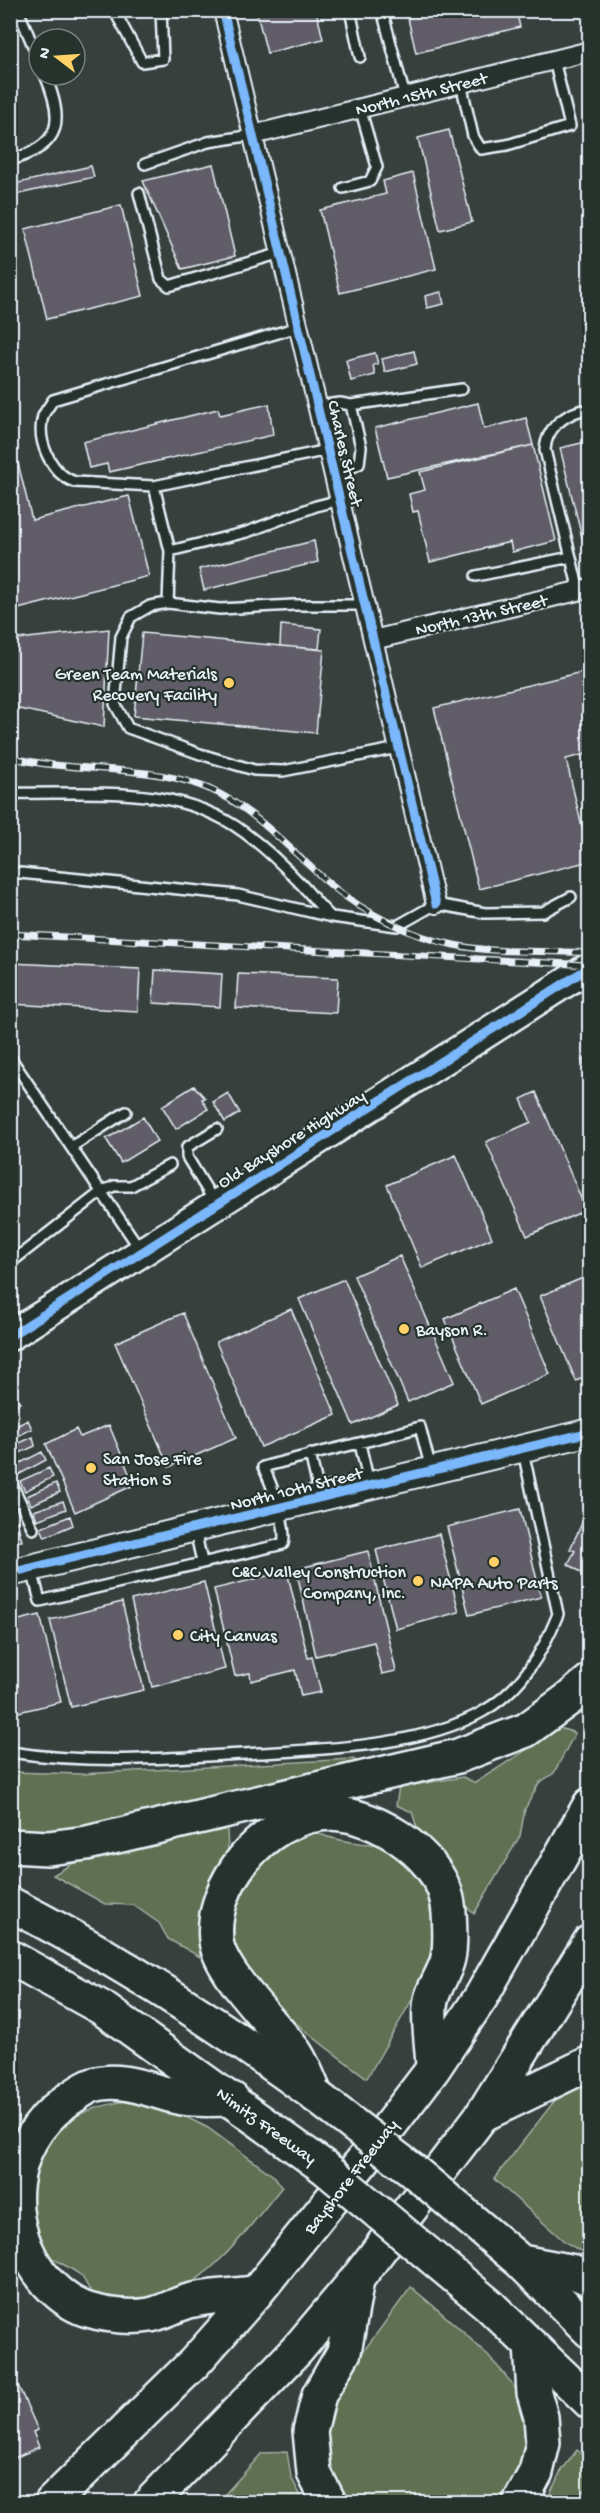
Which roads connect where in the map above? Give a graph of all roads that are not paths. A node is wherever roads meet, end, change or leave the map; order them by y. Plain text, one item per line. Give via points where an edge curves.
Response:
1 (18, 10) edge
2 (114, 10) edge
3 (161, 10) edge
4 (223, 10) edge
5 (350, 10) edge
6 (382, 10) edge
7 (27, 31) edge
8 (590, 51) edge
9 (360, 57) dead end
10 (554, 60) junction
11 (461, 83) junction
12 (50, 87) edge
13 (405, 97) junction
14 (360, 108) junction
15 (253, 135) junction
16 (10, 160) edge
17 (145, 164) dead end
18 (343, 188) dead end
19 (138, 193) dead end
20 (281, 253) junction
21 (298, 327) junction
22 (462, 388) dead end
23 (351, 405) junction
24 (317, 406) junction
25 (582, 410) dead end
26 (327, 450) junction
27 (334, 476) junction
28 (154, 486) junction
29 (340, 500) junction
30 (170, 551) junction
31 (571, 557) junction
32 (476, 576) dead end
33 (584, 590) edge
34 (168, 603) junction
35 (364, 605) junction
36 (373, 640) junction
37 (398, 748) junction
38 (10, 793) edge
39 (10, 872) edge
40 (571, 897) dead end
41 (436, 904) junction
42 (332, 917) junction
43 (590, 967) edge
44 (10, 1057) edge
45 (126, 1112) dead end
46 (217, 1129) dead end
47 (72, 1147) junction
48 (170, 1165) dead end
49 (101, 1192) junction
50 (216, 1205) junction
51 (142, 1251) junction
52 (10, 1263) edge
53 (10, 1336) edge
54 (590, 1432) edge
55 (360, 1444) junction
56 (523, 1448) junction
57 (310, 1454) junction
58 (431, 1471) junction
59 (10, 1479) edge
60 (370, 1486) junction
61 (321, 1499) junction
62 (15, 1502) edge
63 (278, 1509) junction
64 (33, 1530) dead end
65 (195, 1530) junction
66 (202, 1562) junction
67 (21, 1571) edge
68 (590, 1680) edge
69 (10, 1752) edge
70 (590, 1805) edge
71 (10, 1846) edge
72 (10, 1904) edge
73 (590, 1942) edge
74 (10, 1957) edge
75 (288, 2061) junction
76 (590, 2063) edge
77 (433, 2069) junction
78 (232, 2099) junction
79 (482, 2115) junction
80 (521, 2262) junction
81 (590, 2278) edge
82 (357, 2279) junction
83 (256, 2292) junction
84 (590, 2331) edge
85 (531, 2345) junction
86 (590, 2402) edge
87 (52, 2502) edge
88 (151, 2502) edge
89 (329, 2502) edge
90 (520, 2502) edge

1 - 7 lane
2 - 3 lane via 142,62 163,59
4 - 15 street, Charles Street
5 - 9 lane
6 - 13 lane
8 - 10 street, North 15th Street
10 - 11 street, North 15th Street
10 - 11 lane via 570,126 507,146 481,149 473,136
11 - 13 street, North 15th Street
12 - 16 lane via 56,99 57,127 46,142 27,156
13 - 14 street, North 15th Street
14 - 15 street, North 15th Street
14 - 18 lane via 377,167 370,181
15 - 17 lane via 208,142
15 - 20 street, Charles Street
19 - 20 lane via 161,279 169,286
20 - 21 street, Charles Street
21 - 24 street, Charles Street
21 - 28 lane via 53,400 43,415 42,432 51,466 63,478
22 - 23 lane
23 - 24 lane
23 - 27 lane via 361,447 359,464
24 - 26 street, Charles Street
25 - 31 lane via 566,415 546,436 545,450
26 - 27 street, Charles Street
26 - 28 lane
27 - 29 street, Charles Street
28 - 30 lane
29 - 30 lane via 247,532
29 - 35 street, Charles Street
30 - 34 lane
31 - 32 lane
31 - 33 lane
33 - 36 street, North 13th Street
34 - 35 lane via 220,609
34 - 37 lane via 150,606 131,617 121,637 115,704 128,728 254,770 283,771
35 - 36 street, Charles Street
36 - 37 street, Charles Street
37 - 41 street, Charles Street
38 - 42 lane via 150,796 182,801 244,832
39 - 42 lane via 238,895
40 - 41 lane via 543,912 485,913
41 - 42 lane via 397,926
43 - 50 main road, Old Bayshore Highway
44 - 47 lane
45 - 47 lane
46 - 50 lane via 187,1147 187,1157
47 - 49 lane
48 - 49 lane via 131,1186 114,1186
49 - 51 lane
49 - 52 lane
50 - 51 main road, Old Bayshore Highway
51 - 53 main road, Old Bayshore Highway
54 - 56 main road, North 10th Street
55 - 57 lane
55 - 58 lane via 420,1427
55 - 60 lane
56 - 58 main road, North 10th Street
56 - 69 lane via 558,1614 548,1639 519,1685 482,1712 431,1734 321,1749 109,1760
57 - 61 lane
57 - 63 lane via 263,1467
58 - 60 main road, North 10th Street
59 - 62 lane
60 - 61 main road, North 10th Street
61 - 63 main road, North 10th Street
62 - 64 lane
63 - 65 main road, North 10th Street
63 - 66 lane via 283,1544
65 - 66 lane
65 - 67 main road, North 10th Street
66 - 67 lane via 40,1601
68 - 71 highway via 526,1730 458,1756 87,1843 48,1848
70 - 77 highway, Bayshore Freeway via 482,1997
72 - 75 highway via 103,1953
73 - 79 highway
74 - 78 highway, Nimitz Freeway via 102,2008
75 - 77 highway via 222,1959 216,1941 217,1922 227,1885 240,1861 266,1837 299,1820 334,1814 389,1830 417,1851 436,1874 447,1899 448,1958 431,2001
75 - 80 highway, bridge via 316,2096 411,2169
76 - 79 highway
77 - 83 highway, Bayshore Freeway
78 - 83 highway via 180,2098 118,2083 94,2085 78,2093 54,2110 29,2139 15,2178 12,2212 20,2244 36,2271 59,2295 91,2311 151,2315 191,2300
78 - 85 highway, Nimitz Freeway, bridge via 324,2167
79 - 82 highway
80 - 81 highway
80 - 84 highway
82 - 88 highway via 213,2441
82 - 89 highway via 344,2352 319,2395 310,2431 314,2473
83 - 87 highway, Bayshore Freeway via 194,2363
85 - 86 highway, Nimitz Freeway
85 - 90 highway via 543,2443 536,2472

